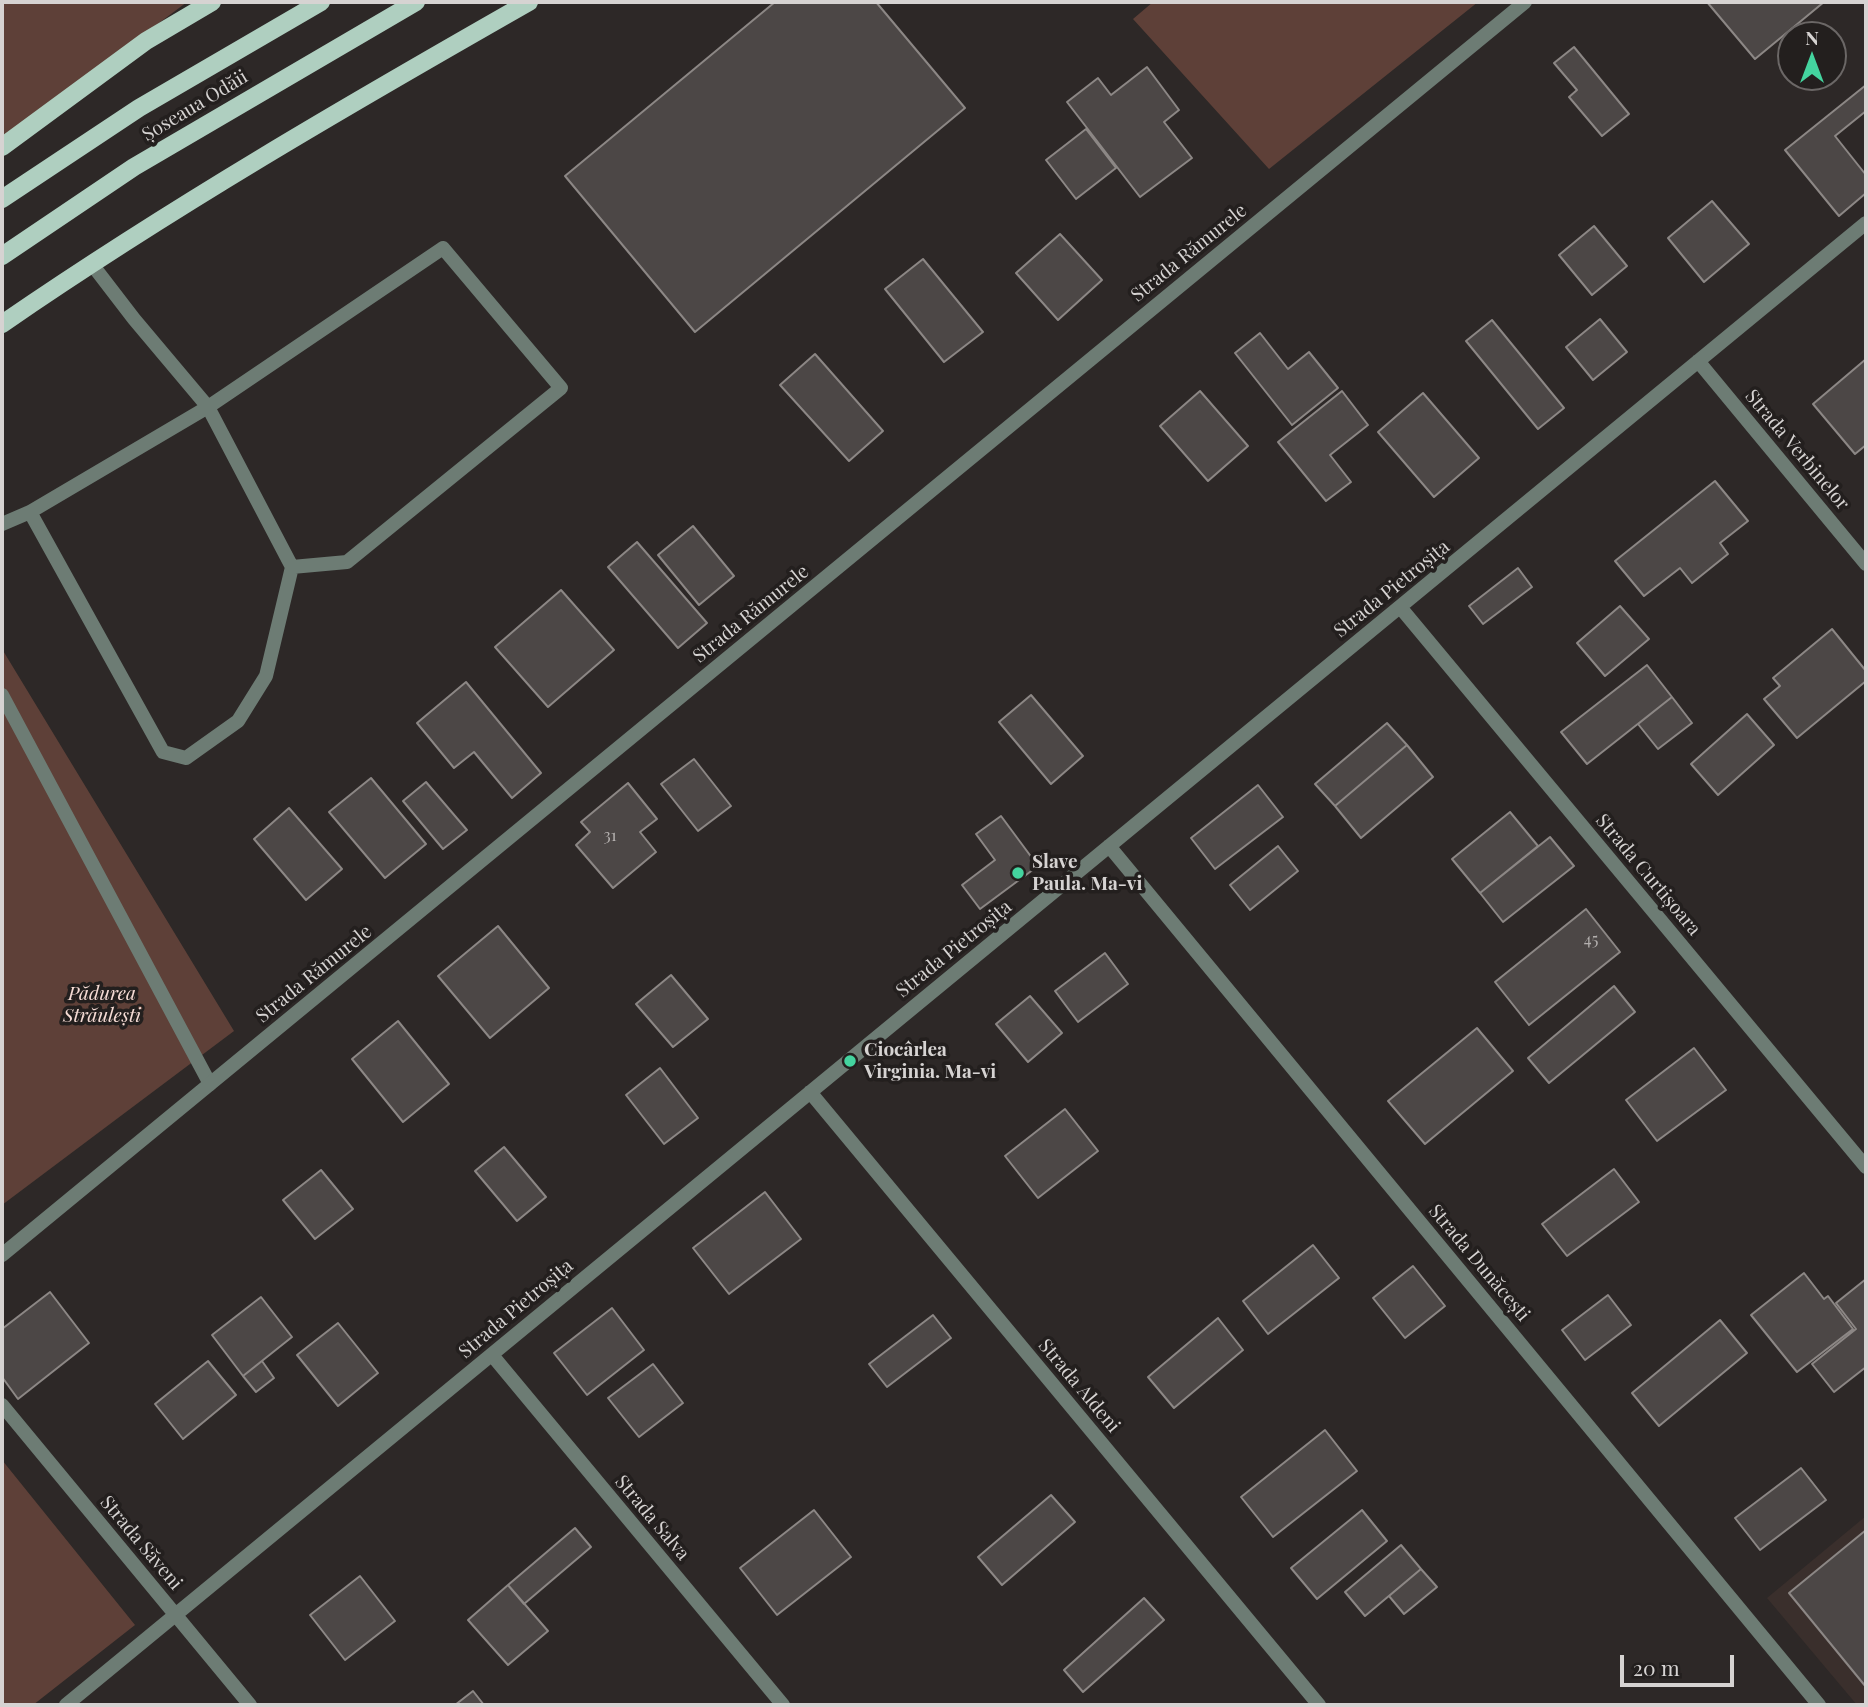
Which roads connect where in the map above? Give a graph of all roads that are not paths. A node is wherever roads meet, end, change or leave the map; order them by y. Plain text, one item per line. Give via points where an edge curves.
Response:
1 (212, 2) edge
2 (321, 2) edge
3 (416, 2) edge
4 (529, 2) edge
5 (1525, 2) edge
6 (2, 147) edge
7 (2, 199) edge
8 (1866, 223) edge
9 (2, 256) edge
10 (91, 263) junction
11 (2, 324) edge
12 (1698, 361) junction
13 (208, 407) junction
14 (30, 512) junction
15 (2, 524) edge
16 (1866, 564) edge
17 (292, 567) junction
18 (1400, 607) junction
19 (2, 695) edge
20 (1109, 846) junction
21 (210, 1084) junction
22 (810, 1092) junction
23 (1866, 1167) edge
24 (2, 1255) edge
25 (492, 1355) junction
26 (2, 1405) edge
27 (176, 1615) junction
28 (66, 1705) edge
29 (250, 1705) edge
30 (783, 1705) edge
31 (1319, 1705) edge
32 (1819, 1705) edge

1 - 6 main road via 146,41
2 - 7 main road, Șoseaua Odăii via 139,108
3 - 9 main road, Șoseaua Odăii via 134,167
4 - 10 main road via 247,165
5 - 21 street, Strada Rămurele
8 - 12 street, Strada Pietroșița
10 - 11 main road
10 - 13 street
12 - 16 street, Strada Verbinelor
12 - 18 street, Strada Pietroșița
13 - 14 street
13 - 17 street
13 - 17 street via 443,248 561,388 347,562
14 - 15 street
14 - 17 street via 163,752 186,758 239,721 266,676
18 - 20 street, Strada Pietroșița
18 - 23 street, Strada Curtișoara
19 - 21 street
20 - 22 street, Strada Pietroșița
20 - 32 street, Strada Dunăcești
21 - 24 street, Strada Rămurele
22 - 25 street, Strada Pietroșița
22 - 31 street, Strada Aldeni
25 - 27 street, Strada Pietroșița
25 - 30 street, Strada Salva
26 - 27 street, Strada Săveni
27 - 28 street, Strada Pietroșița
27 - 29 street, Strada Săveni

